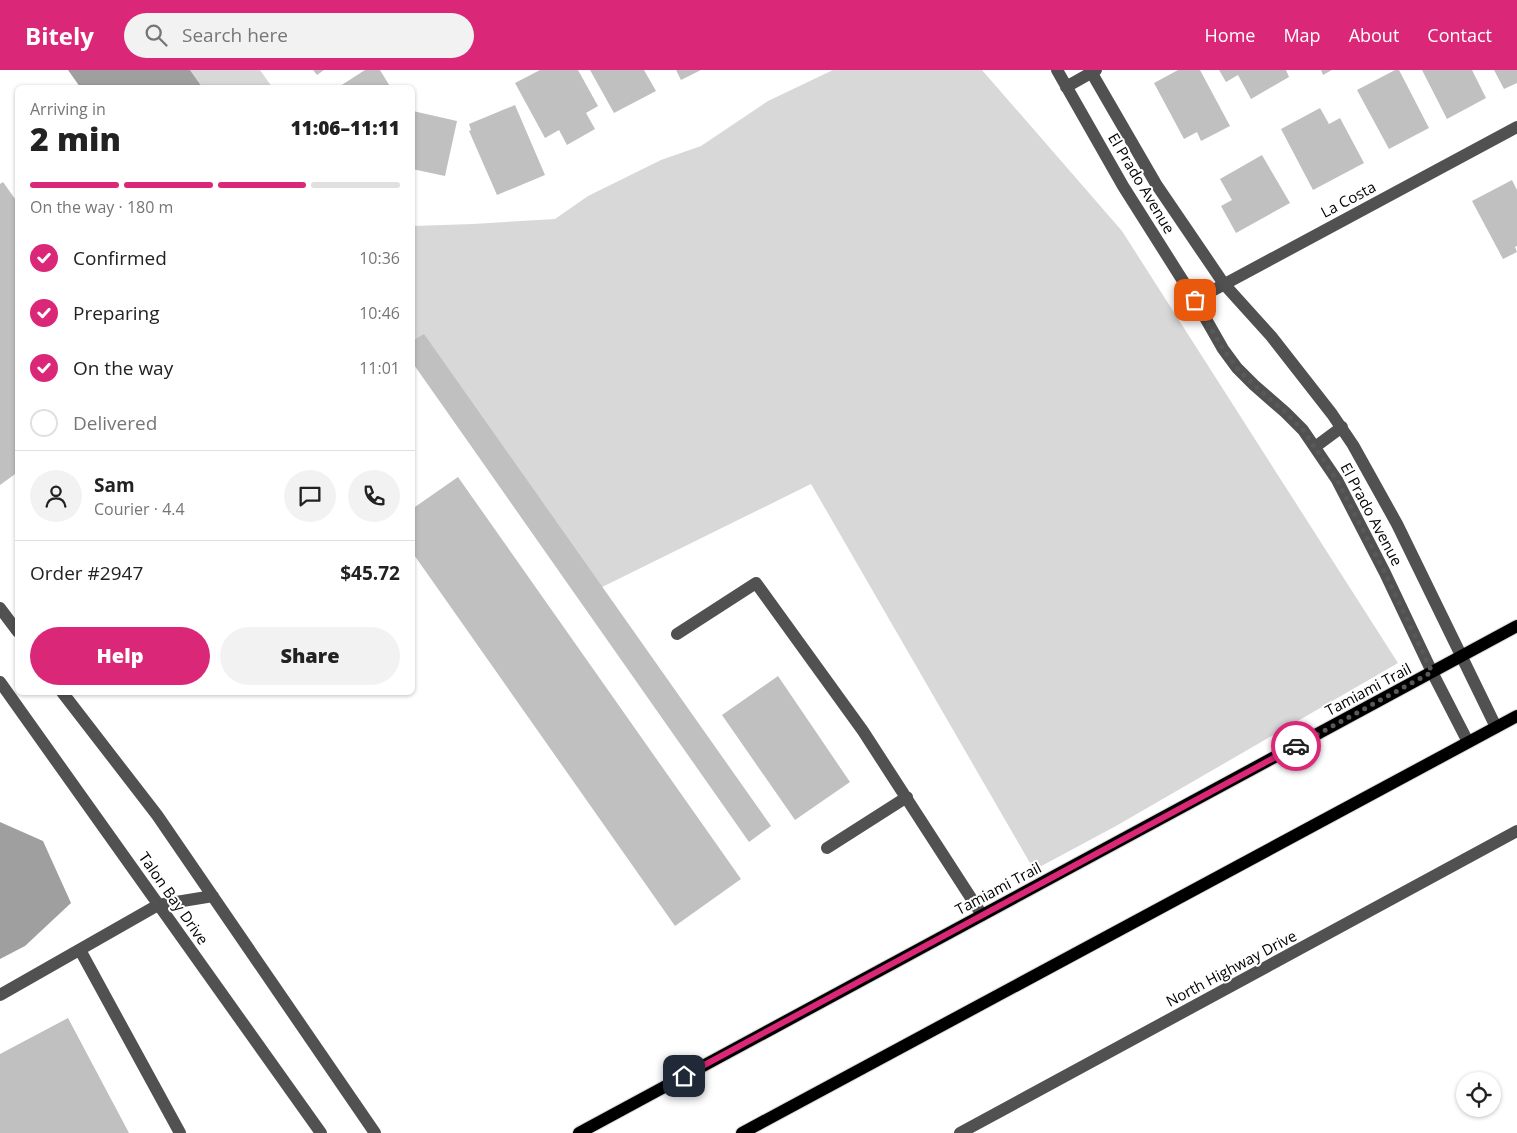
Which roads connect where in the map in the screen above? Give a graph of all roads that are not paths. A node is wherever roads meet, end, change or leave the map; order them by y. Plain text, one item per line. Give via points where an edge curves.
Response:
1 (1057, 70) edge
2 (1092, 71) edge
3 (1066, 87) junction
4 (1517, 127) edge
5 (1224, 284) junction
6 (1195, 300) junction
7 (1342, 428) junction
8 (1315, 447) junction
9 (0, 608) edge
10 (1517, 626) edge
11 (15, 628) edge
12 (677, 634) dead end
13 (1462, 656) junction
14 (1432, 672) junction
15 (0, 682) edge
16 (64, 695) edge
17 (1517, 716) edge
18 (1496, 727) junction
19 (1468, 742) junction
20 (907, 797) junction
21 (1517, 831) edge
22 (827, 848) dead end
23 (213, 896) junction
24 (158, 905) junction
25 (982, 915) junction
26 (80, 950) junction
27 (0, 995) edge
28 (180, 1133) edge
29 (321, 1133) edge
30 (375, 1133) edge
31 (580, 1133) edge
32 (742, 1133) edge
33 (960, 1133) edge

1 - 3 street, El Prado Avenue
2 - 3 street
2 - 5 street via 1156,184
3 - 6 street, El Prado Avenue via 1123,186
4 - 5 street, La Costa
5 - 6 street, La Costa
5 - 7 street via 1271,336
6 - 8 street, El Prado Avenue via 1237,368 1303,430
7 - 8 street
7 - 13 street via 1397,524
8 - 14 street, El Prado Avenue via 1337,480
9 - 11 street
10 - 13 main road, Tamiami Trail
12 - 20 street via 756,583
13 - 14 main road, Tamiami Trail
13 - 18 street
14 - 19 street, El Prado Avenue
14 - 25 main road, Tamiami Trail
15 - 24 street, Talon Bay Drive
16 - 23 street via 157,814
17 - 18 main road
18 - 19 main road
19 - 32 main road
20 - 22 street
20 - 25 street
21 - 33 street, North Highway Drive
23 - 24 street
23 - 30 street
24 - 26 street
24 - 29 street, Talon Bay Drive
25 - 31 main road, Tamiami Trail
26 - 27 street
26 - 28 street

